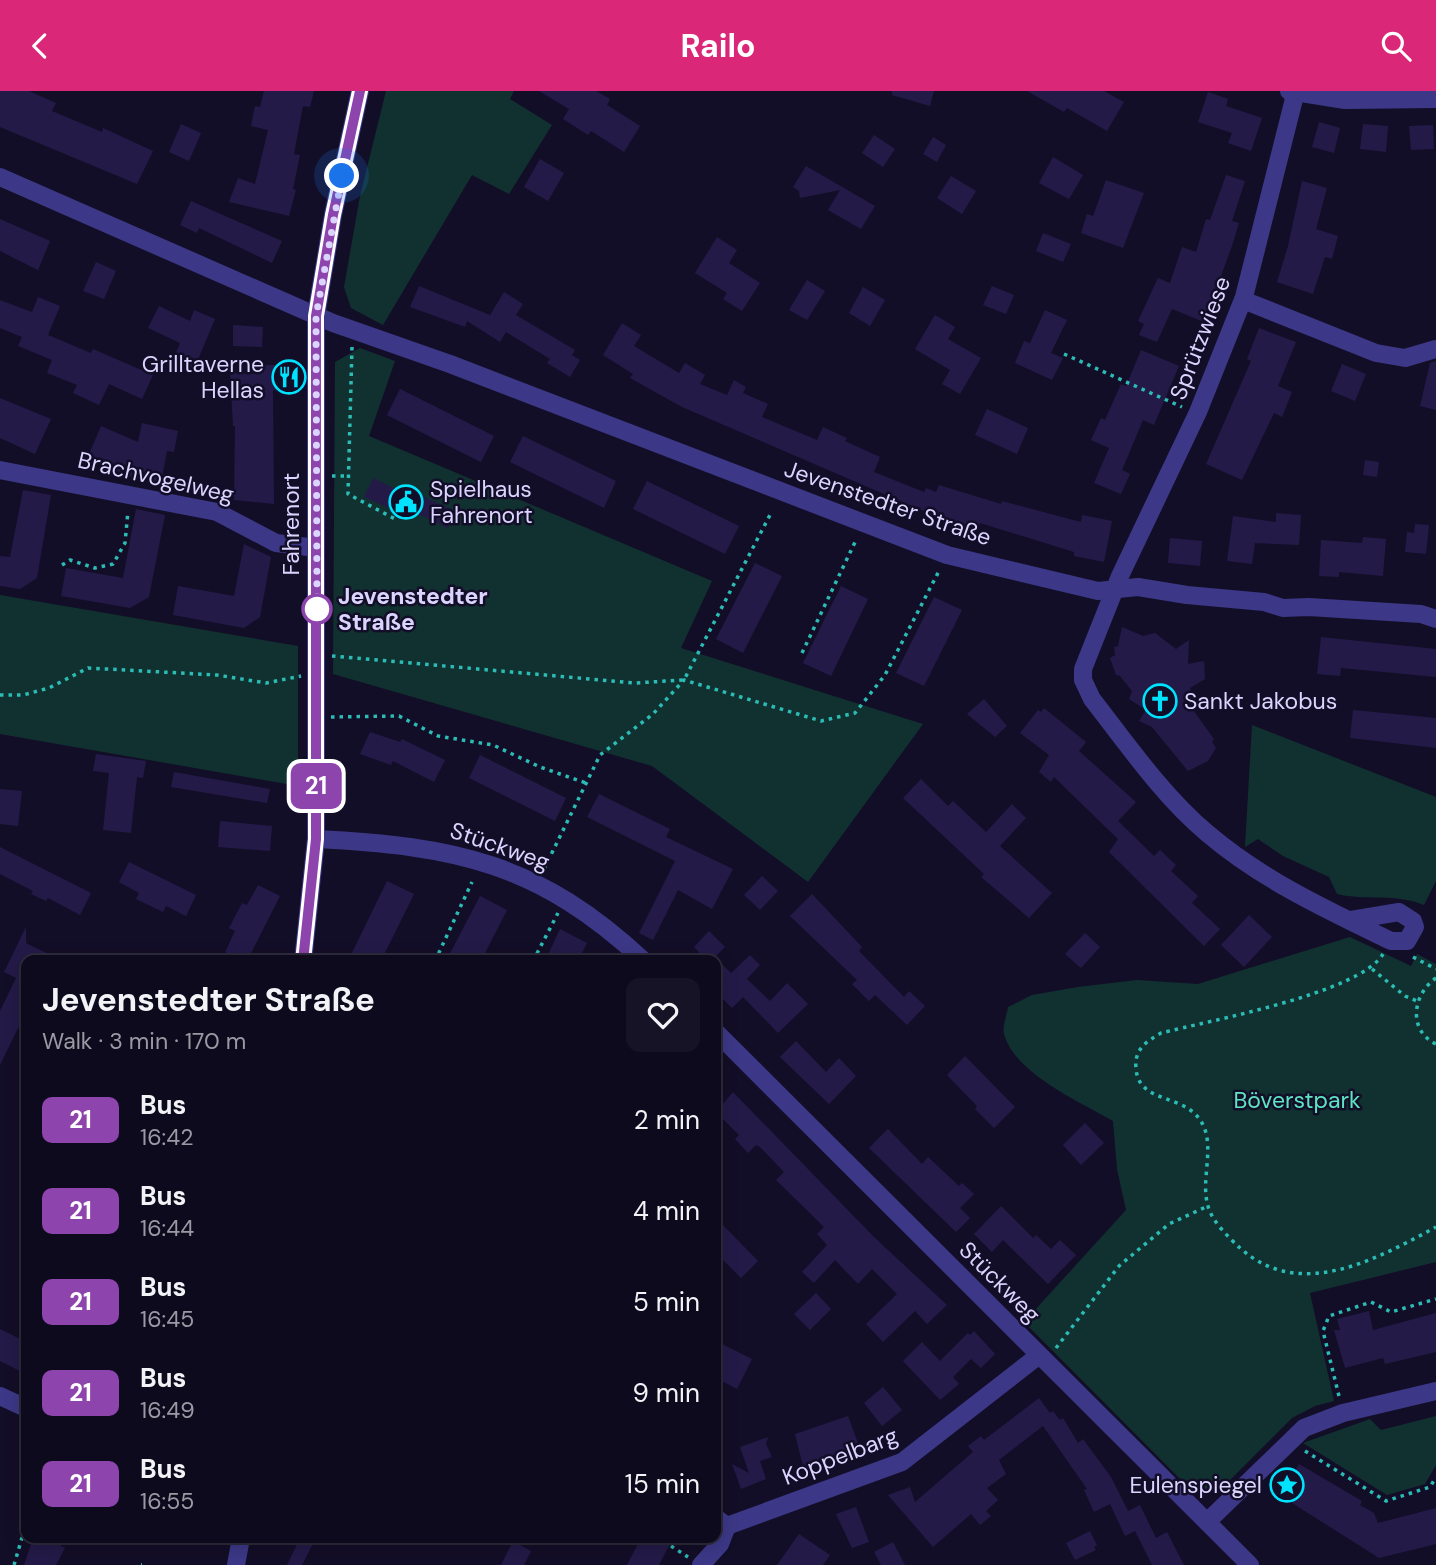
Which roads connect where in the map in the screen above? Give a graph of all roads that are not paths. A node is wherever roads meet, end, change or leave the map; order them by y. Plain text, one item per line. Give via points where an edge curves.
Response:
1 (360, 91) edge
2 (1294, 92) edge
3 (1436, 99) edge
4 (0, 177) edge
5 (1243, 300) junction
6 (316, 316) junction
7 (1436, 349) edge
8 (0, 470) edge
9 (21, 472) junction
10 (0, 482) edge
11 (316, 548) junction
12 (1114, 590) junction
13 (1436, 619) edge
14 (316, 839) junction
15 (1351, 920) dead end
16 (304, 955) edge
17 (638, 955) edge
18 (721, 1037) edge
19 (1044, 1355) junction
20 (1436, 1391) edge
21 (0, 1396) edge
22 (21, 1406) edge
23 (721, 1522) edge
24 (1207, 1522) junction
25 (240, 1543) edge
26 (720, 1543) edge
27 (696, 1563) edge
28 (236, 1565) edge
29 (1250, 1565) edge

1 - 6 street, Fahrenort
2 - 3 street via 1345,100
2 - 5 street, Sprützwiese
4 - 6 street, Jevenstedter Straße
5 - 7 street via 1376,353 1405,358
5 - 12 street, Sprützwiese via 1198,412
6 - 11 street, Fahrenort
6 - 12 street, Jevenstedter Straße via 947,555 1081,589
8 - 9 street, Brachvogelweg
9 - 10 street
9 - 11 street, Brachvogelweg via 216,512 276,543
11 - 14 street, Fahrenort
12 - 13 street, Jevenstedter Straße via 1138,587 1283,608 1421,614
12 - 15 street, Sprützwiese via 1083,669 1092,699 1206,832 1260,873
14 - 16 street, Fahrenort
14 - 17 street, Stückweg via 438,849 483,861 566,898
18 - 19 street, Stückweg
19 - 23 street, Koppelbarg via 902,1462
19 - 24 street, Stückweg
20 - 24 street via 1343,1413 1304,1428
21 - 22 street
24 - 29 street, Stückweg
25 - 28 street
26 - 27 street

